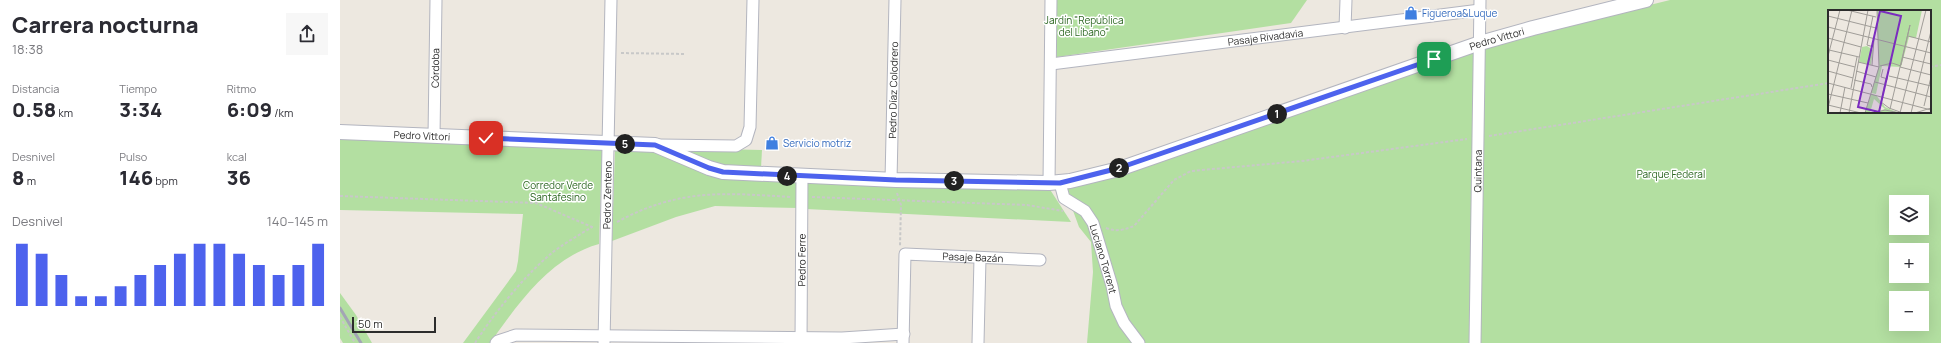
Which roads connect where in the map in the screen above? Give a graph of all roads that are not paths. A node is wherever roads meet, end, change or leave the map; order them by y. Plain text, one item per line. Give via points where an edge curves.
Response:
1 (436, 0) edge
2 (611, 0) edge
3 (753, 0) edge
4 (895, 0) edge
5 (1051, 0) edge
6 (1346, 0) edge
7 (1646, 0) edge
8 (1480, 5) edge
9 (1345, 28) junction
10 (1480, 43) junction
11 (1051, 64) junction
12 (340, 132) edge
13 (434, 136) junction
14 (608, 143) junction
15 (655, 145) junction
16 (802, 176) junction
17 (894, 180) junction
18 (1055, 183) junction
19 (980, 258) junction
20 (1040, 260) dead end
21 (903, 339) edge
22 (604, 340) edge
23 (801, 340) edge
24 (847, 341) edge
25 (496, 343) edge
26 (978, 343) edge
27 (1138, 343) edge
28 (1475, 343) edge

1 - 13 street, Córdoba
2 - 14 street, Pedro Zenteno
3 - 15 street via 750,127 746,140 736,146
4 - 17 street, Pedro Díaz Colodrero
5 - 11 street, Luciano Torrent
6 - 9 street
7 - 10 street, Pedro Vittori
8 - 9 street, Pasaje Rivadavia
8 - 10 street, Quintana
9 - 11 street, Pasaje Rivadavia
10 - 18 street, Pedro Vittori via 1119,168
10 - 28 street, Quintana
11 - 18 street, Luciano Torrent
12 - 13 street, Pedro Vittori
13 - 14 street, Pedro Vittori
14 - 15 street, Pedro Vittori
14 - 22 street, Pedro Zenteno
15 - 16 street, Pedro Vittori via 723,172
16 - 17 street, Pedro Vittori
16 - 23 street, Pedro Ferre
17 - 18 street, Pedro Vittori
18 - 27 street, Luciano Torrent via 1064,198 1085,210 1093,223 1116,306 1124,324
19 - 20 street, Pasaje Bazán
19 - 21 street, Pasaje Bazán via 903,252
19 - 26 street
21 - 24 street
22 - 23 street
22 - 25 street via 516,335
23 - 24 street

